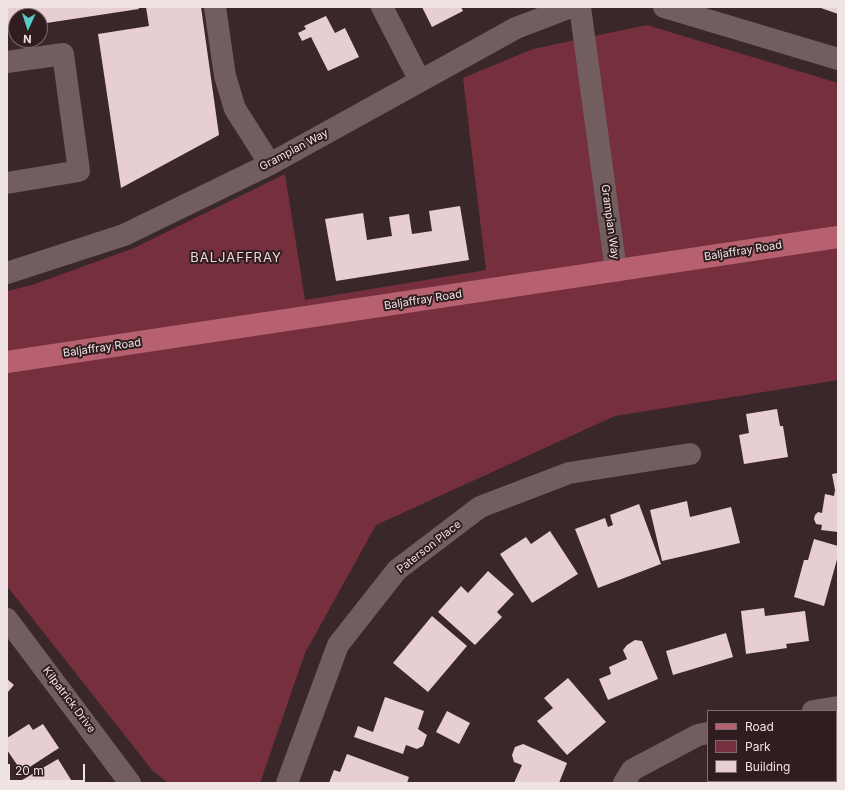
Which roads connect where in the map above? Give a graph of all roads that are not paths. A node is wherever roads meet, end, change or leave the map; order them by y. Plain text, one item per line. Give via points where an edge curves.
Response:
1 (215, 7) edge
2 (382, 7) edge
3 (571, 7) edge
4 (580, 7) edge
5 (664, 7) edge
6 (838, 59) edge
7 (7, 62) edge
8 (420, 81) junction
9 (270, 164) junction
10 (7, 183) edge
11 (838, 237) edge
12 (616, 271) junction
13 (7, 273) edge
14 (7, 362) edge
15 (690, 454) dead end
16 (7, 619) edge
17 (838, 707) edge
18 (819, 710) edge
19 (707, 733) edge
20 (130, 783) edge
21 (287, 783) edge
22 (624, 783) edge

1 - 9 street via 225,76 235,109
2 - 8 street
3 - 8 street, Grampian Way via 516,28
4 - 12 street, Grampian Way
5 - 6 street
7 - 10 street via 63,54 79,171
8 - 9 street, Grampian Way
9 - 13 street, Grampian Way via 124,236
11 - 12 main road, Baljaffray Road
12 - 14 main road, Baljaffray Road
15 - 21 street, Paterson Place via 569,473 480,507 397,570 338,645
16 - 20 street, Kilpatrick Drive
17 - 18 street
19 - 22 street via 698,735 632,770

